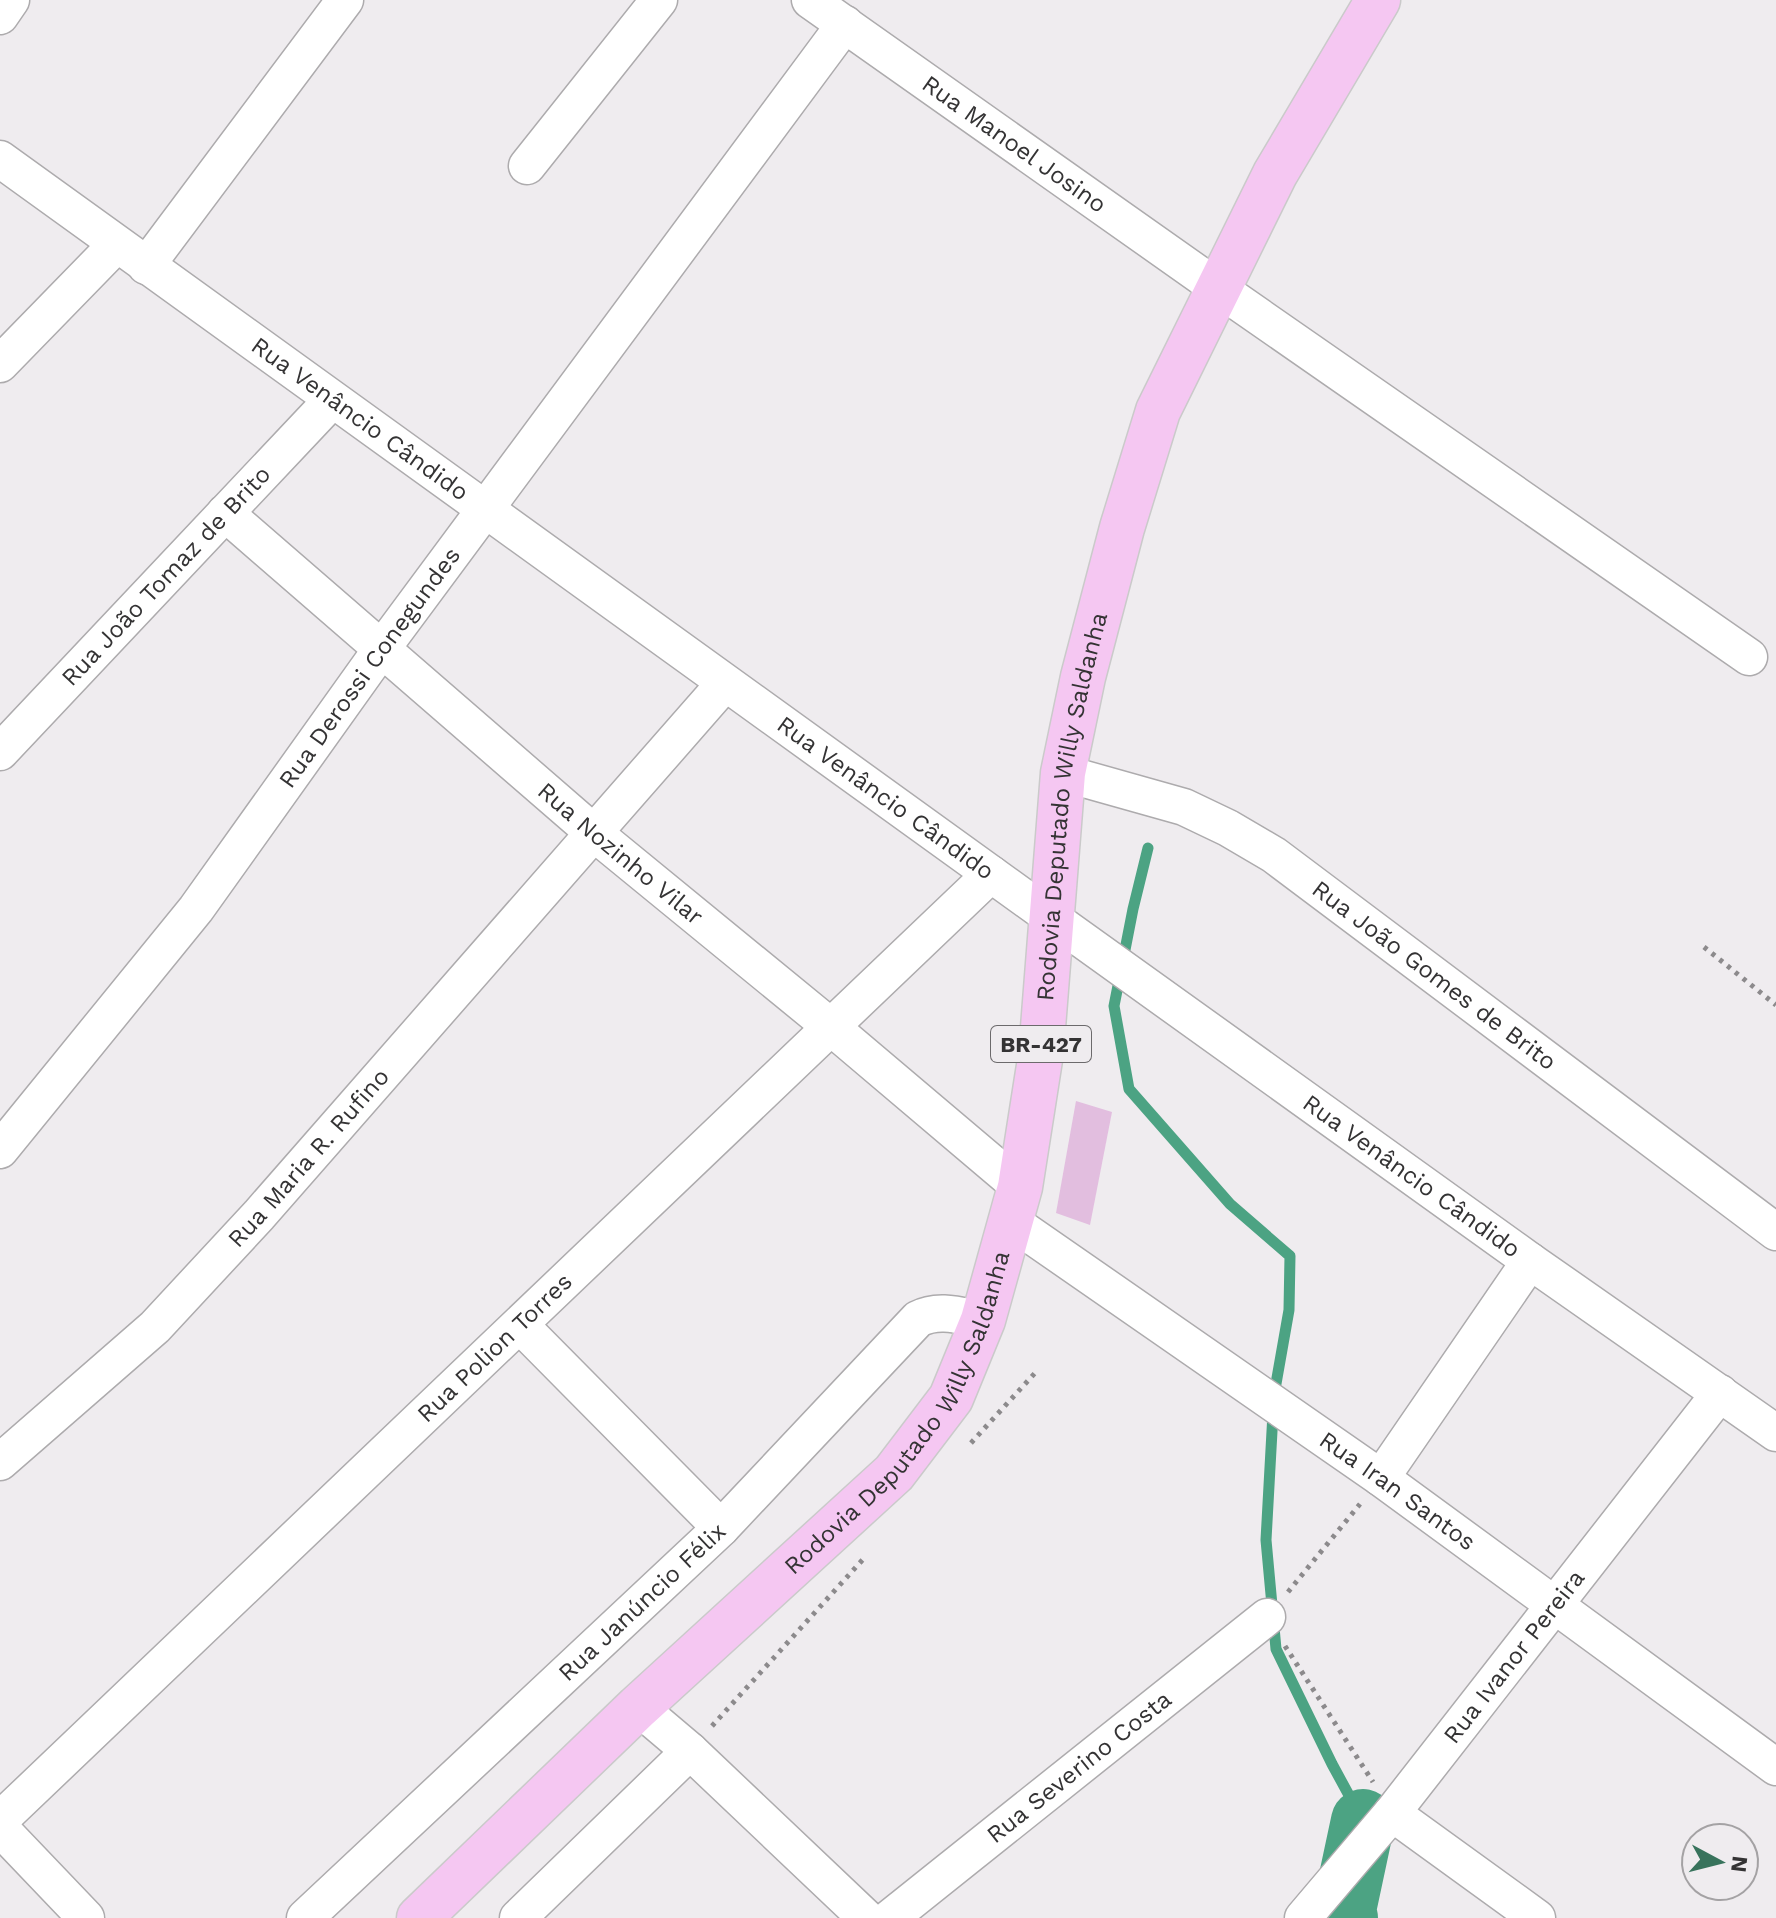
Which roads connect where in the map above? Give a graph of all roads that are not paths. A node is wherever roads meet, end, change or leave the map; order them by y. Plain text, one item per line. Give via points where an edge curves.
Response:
1 (11, 0) edge
2 (345, 0) edge
3 (659, 0) edge
4 (810, 0) edge
5 (1378, 0) edge
6 (0, 16) edge
7 (845, 24) junction
8 (0, 159) edge
9 (527, 166) dead end
10 (116, 245) junction
11 (146, 266) junction
12 (1218, 288) junction
13 (0, 364) edge
14 (332, 400) junction
15 (485, 510) junction
16 (225, 513) junction
17 (383, 647) junction
18 (1749, 657) dead end
19 (725, 683) junction
20 (0, 752) edge
21 (1063, 773) junction
22 (594, 833) junction
23 (991, 874) junction
24 (1052, 918) junction
25 (831, 1027) junction
26 (0, 1150) edge
27 (1016, 1205) junction
28 (1776, 1232) edge
29 (1530, 1261) junction
30 (983, 1320) junction
31 (520, 1325) junction
32 (1720, 1393) junction
33 (1776, 1433) edge
34 (0, 1462) edge
35 (1381, 1478) junction
36 (721, 1528) junction
37 (1554, 1606) junction
38 (1267, 1617) road end
39 (638, 1707) junction
40 (690, 1751) junction
41 (1776, 1767) edge
42 (1392, 1813) junction
43 (0, 1820) edge
44 (0, 1828) edge
45 (86, 1918) edge
46 (305, 1918) edge
47 (419, 1918) edge
48 (518, 1918) edge
49 (866, 1918) edge
50 (890, 1918) edge
51 (1303, 1918) edge
52 (1537, 1918) edge

1 - 6 street
2 - 11 street
3 - 9 street
4 - 7 street, Rua Manoel Josino
5 - 12 main road, Rodovia Deputado Willy Saldanha / BR-427 via 1275,174
7 - 12 street, Rua Manoel Josino
7 - 15 street, Rua Derossi Conegundes
8 - 10 street, Rua Venâncio Cândido
10 - 11 street, Rua Venâncio Cândido
10 - 13 street
11 - 14 street, Rua Venâncio Cândido
12 - 18 street, Rua Manoel Josino
12 - 21 main road, Rodovia Deputado Willy Saldanha / BR-427 via 1158,411 1122,528
14 - 15 street, Rua Venâncio Cândido
14 - 16 street, Rua João Tomaz de Brito
15 - 17 street, Rua Derossi Conegundes
15 - 19 street, Rua Venâncio Cândido
16 - 17 street, Rua Nozinho Vilar
16 - 20 street, Rua João Tomaz de Brito
17 - 22 street, Rua Nozinho Vilar
17 - 26 street, Rua Derossi Conegundes via 196,909
19 - 22 street, Rua Maria R. Rufino
19 - 23 street, Rua Venâncio Cândido
21 - 24 main road, Rodovia Deputado Willy Saldanha / BR-427
21 - 28 street, Rua João Gomes de Brito via 1184,807 1274,855
22 - 25 street, Rua Nozinho Vilar
22 - 34 street, Rua Maria R. Rufino via 155,1327
23 - 24 street, Rua Venâncio Cândido
23 - 25 street, Rua Polion Torres
24 - 27 main road, Rodovia Deputado Willy Saldanha / BR-427 via 1041,1053
24 - 29 street, Rua Venâncio Cândido
25 - 27 street, Rua Nozinho Vilar
25 - 31 street, Rua Polion Torres
27 - 30 main road, Rodovia Deputado Willy Saldanha / BR-427
27 - 35 street, Rua Iran Santos
29 - 32 street, Rua Venâncio Cândido
29 - 35 street
30 - 36 street, Rua Janúncio Félix via 944,1313 918,1319
30 - 39 main road, Rodovia Deputado Willy Saldanha / BR-427 via 951,1398 894,1473
31 - 36 street
31 - 43 street, Rua Polion Torres
32 - 33 street, Rua Venâncio Cândido
32 - 37 street, Rua Ivanor Pereira
35 - 37 street, Rua Iran Santos
36 - 46 street, Rua Janúncio Félix
37 - 41 street, Rua Iran Santos
37 - 42 street, Rua Ivanor Pereira
38 - 50 street, Rua Severino Costa
39 - 40 street
39 - 47 main road, Rodovia Deputado Willy Saldanha / BR-427
40 - 48 street
40 - 49 street
42 - 51 street, Rua Ivanor Pereira
42 - 52 street
44 - 45 street

